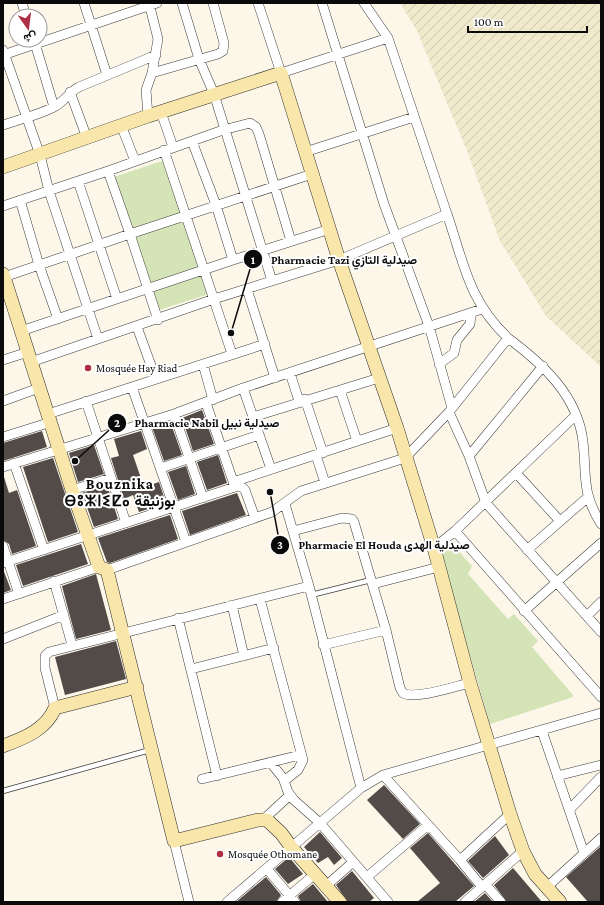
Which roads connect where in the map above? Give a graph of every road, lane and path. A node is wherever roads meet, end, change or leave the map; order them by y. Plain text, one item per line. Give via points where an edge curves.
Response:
1 (84, 3) edge
2 (182, 3) edge
3 (213, 3) edge
4 (258, 3) edge
5 (322, 3) edge
6 (364, 3) edge
7 (152, 4) edge
8 (91, 25) junction
9 (48, 38) edge
10 (388, 38) junction
11 (17, 48) edge
12 (36, 48) edge
13 (3, 53) edge
14 (339, 54) junction
15 (156, 55) junction
16 (199, 59) junction
17 (152, 73) junction
18 (281, 73) junction
19 (107, 74) junction
20 (70, 92) junction
21 (214, 94) junction
22 (54, 107) junction
23 (161, 112) junction
24 (26, 116) junction
25 (148, 116) junction
26 (414, 117) junction
27 (3, 125) edge
28 (122, 125) junction
29 (223, 130) junction
30 (362, 134) junction
31 (87, 138) junction
32 (192, 141) junction
33 (173, 147) junction
34 (164, 150) junction
35 (305, 152) junction
36 (40, 155) junction
37 (135, 161) junction
38 (3, 167) edge
39 (108, 171) junction
40 (312, 174) junction
41 (78, 181) junction
42 (274, 187) junction
43 (48, 191) junction
44 (245, 195) junction
45 (20, 200) junction
46 (216, 205) junction
47 (3, 206) edge
48 (447, 214) junction
49 (186, 215) junction
50 (330, 229) junction
51 (130, 234) junction
52 (397, 236) junction
53 (291, 241) junction
54 (100, 245) junction
55 (263, 251) junction
56 (69, 255) junction
57 (233, 260) junction
58 (339, 260) junction
59 (39, 265) junction
60 (204, 269) junction
61 (4, 281) edge
62 (272, 281) junction
63 (149, 288) junction
64 (248, 289) junction
65 (117, 299) junction
66 (214, 299) junction
67 (89, 309) junction
68 (482, 309) junction
69 (471, 314) junction
70 (58, 319) junction
71 (158, 320) junction
72 (428, 326) junction
73 (137, 327) junction
74 (21, 331) junction
75 (508, 338) junction
76 (98, 339) junction
77 (265, 344) junction
78 (369, 347) junction
79 (232, 354) junction
80 (29, 357) junction
81 (3, 360) edge
82 (202, 364) junction
83 (439, 364) junction
84 (543, 366) junction
85 (290, 373) junction
86 (275, 378) junction
87 (379, 378) junction
88 (156, 379) junction
89 (132, 387) junction
90 (39, 388) junction
91 (243, 388) junction
92 (340, 390) junction
93 (302, 400) junction
94 (3, 401) edge
95 (86, 401) junction
96 (209, 401) junction
97 (450, 410) junction
98 (174, 414) junction
99 (576, 415) junction
100 (253, 417) junction
101 (49, 418) junction
102 (145, 423) junction
103 (397, 428) junction
104 (259, 435) junction
105 (3, 437) edge
106 (98, 438) junction
107 (357, 441) junction
108 (222, 448) junction
109 (59, 450) junction
110 (320, 454) junction
111 (469, 456) junction
112 (190, 458) junction
113 (405, 458) junction
114 (14, 463) junction
115 (3, 467) edge
116 (161, 468) junction
117 (271, 469) junction
118 (516, 473) junction
119 (111, 478) junction
120 (325, 483) junction
121 (234, 485) junction
122 (72, 490) junction
123 (588, 497) junction
124 (204, 498) junction
125 (486, 503) junction
126 (285, 504) junction
127 (174, 508) junction
128 (255, 518) junction
129 (560, 521) junction
130 (126, 523) junction
131 (601, 524) edge
132 (293, 531) junction
133 (455, 531) junction
134 (88, 536) junction
135 (186, 542) junction
136 (601, 542) edge
137 (3, 546) edge
138 (434, 548) junction
139 (44, 550) junction
140 (528, 550) junction
141 (6, 562) edge
142 (439, 567) junction
143 (103, 568) junction
144 (54, 581) junction
145 (373, 582) junction
146 (556, 582) junction
147 (310, 591) junction
148 (19, 594) junction
149 (3, 599) edge
150 (260, 599) junction
151 (601, 602) edge
152 (232, 605) junction
153 (524, 610) junction
154 (64, 615) junction
155 (587, 616) junction
156 (178, 618) junction
157 (386, 630) junction
158 (123, 632) junction
159 (601, 632) edge
160 (3, 639) edge
161 (72, 645) junction
162 (323, 645) junction
163 (274, 648) junction
164 (244, 656) junction
165 (191, 669) junction
166 (470, 683) junction
167 (137, 687) junction
168 (601, 696) edge
169 (55, 708) junction
170 (601, 713) edge
171 (542, 731) junction
172 (3, 746) edge
173 (490, 746) junction
174 (152, 750) junction
175 (300, 755) junction
176 (270, 762) junction
177 (601, 765) edge
178 (383, 775) junction
179 (217, 776) junction
180 (557, 776) junction
181 (601, 777) edge
182 (202, 779) dead end
183 (284, 781) junction
184 (361, 788) junction
185 (3, 791) edge
186 (290, 795) junction
187 (569, 810) junction
188 (510, 814) junction
189 (264, 819) junction
190 (320, 823) junction
191 (428, 825) junction
192 (601, 838) edge
193 (174, 841) junction
194 (292, 848) junction
195 (523, 851) junction
196 (584, 853) junction
197 (460, 860) junction
198 (353, 862) junction
199 (267, 869) junction
200 (315, 874) junction
201 (367, 877) junction
202 (484, 885) junction
203 (326, 886) junction
204 (547, 887) junction
205 (292, 899) edge
206 (189, 902) edge
207 (227, 902) edge
208 (282, 902) edge
209 (340, 902) edge
210 (388, 902) edge
211 (465, 902) edge
212 (501, 902) edge
213 (560, 902) edge

1 - 8 street
2 - 16 street
3 - 16 street via 224,49 218,54
4 - 18 street
5 - 14 street
6 - 10 street
7 - 8 street
7 - 15 street via 158,38
8 - 9 street
8 - 19 street
10 - 14 street
10 - 26 street
11 - 13 street
12 - 22 street
13 - 24 street
14 - 18 street
14 - 30 street
15 - 17 street
15 - 19 street
16 - 17 street
16 - 21 street
17 - 25 street via 146,90
18 - 21 street
18 - 35 street
19 - 20 street
20 - 22 street
20 - 31 street
21 - 23 street
21 - 29 street
22 - 24 street
23 - 25 street
23 - 33 street
24 - 27 street
24 - 36 street
25 - 28 street
26 - 30 street
26 - 48 street
28 - 31 street
28 - 37 street
29 - 32 street
29 - 42 street via 245,123 256,127
29 - 44 street
30 - 35 street
30 - 52 street
31 - 36 street
32 - 33 street
32 - 46 street
33 - 34 street
34 - 37 street
34 - 49 street
35 - 40 street
36 - 38 street
36 - 43 street
37 - 39 street
39 - 41 street
39 - 51 street
40 - 42 street
40 - 50 street
41 - 43 street
41 - 54 street
42 - 44 street
42 - 53 street
43 - 45 street
43 - 56 street
44 - 46 street
44 - 55 street
45 - 47 street
45 - 59 street
46 - 49 street
46 - 57 street
48 - 52 street
48 - 68 street via 468,282
49 - 51 street
49 - 60 street
50 - 53 street
50 - 58 street
51 - 54 street
51 - 63 street
52 - 58 street
52 - 72 street
53 - 55 street
54 - 56 street
54 - 65 street
55 - 57 street
55 - 62 street
56 - 59 street
56 - 67 street
57 - 60 street
58 - 62 street
58 - 78 street
59 - 61 street
59 - 70 street
60 - 63 street
60 - 66 street
61 - 74 street
62 - 64 street
63 - 65 street
63 - 71 street
64 - 66 street
64 - 77 street
65 - 67 street
66 - 71 street
66 - 79 street
67 - 70 street
67 - 76 street
68 - 69 street
68 - 75 street
69 - 72 street
69 - 83 street via 470,324 456,340 454,353
70 - 74 street
71 - 73 street
72 - 78 street
72 - 83 street
73 - 76 street
73 - 88 street
74 - 80 street
75 - 84 street
75 - 97 street
76 - 80 street
77 - 79 street
77 - 86 street
78 - 85 street
78 - 87 street
79 - 82 street
80 - 81 street
80 - 90 street
82 - 88 street
82 - 96 street
83 - 97 street
84 - 99 street via 562,388
84 - 111 street
85 - 86 street
85 - 93 street
86 - 91 street
87 - 92 street
87 - 103 street
88 - 89 street
89 - 95 street
89 - 102 street
90 - 94 street
90 - 101 street
91 - 96 street
91 - 100 street
92 - 93 street
92 - 107 street
93 - 100 street
93 - 110 street
95 - 101 street
95 - 106 street
96 - 98 street
96 - 108 street
97 - 111 street
97 - 113 street
98 - 102 street
98 - 112 street
99 - 118 street
99 - 123 street via 583,437 584,478
100 - 104 street
101 - 105 street
101 - 109 street
102 - 106 street
102 - 116 street
103 - 107 street
103 - 113 street
104 - 108 street
104 - 117 street
106 - 109 street
106 - 119 street
107 - 110 street
108 - 112 street
108 - 121 street
109 - 114 street
109 - 122 street
110 - 117 street
110 - 120 street
111 - 125 street
112 - 116 street
112 - 124 street
113 - 120 street
113 - 138 street
114 - 115 street
114 - 139 street
116 - 127 street
117 - 121 street
118 - 125 street
118 - 129 street
119 - 122 street
119 - 130 street
120 - 126 street via 301,491
121 - 124 street
121 - 128 street via 245,490
122 - 134 street
123 - 129 street
123 - 131 street
124 - 127 street
125 - 133 street
125 - 140 street
126 - 128 street
126 - 132 street
127 - 130 street
127 - 135 street
128 - 135 street
129 - 140 street
130 - 134 street
132 - 145 street via 342,518 352,519 357,526
132 - 147 street
133 - 138 street
133 - 153 street
134 - 139 street
134 - 143 street
135 - 143 street
136 - 146 street
137 - 141 street
138 - 142 street
139 - 141 street
140 - 146 street
141 - 148 street
142 - 145 street
142 - 166 street
143 - 144 street
143 - 158 street
144 - 148 street
144 - 154 street
145 - 147 lane
145 - 157 street
146 - 153 street
146 - 155 street
147 - 150 street
147 - 162 street
148 - 149 street
150 - 152 street
150 - 163 street
151 - 155 street
152 - 156 street
152 - 164 street
153 - 168 street
154 - 160 street
154 - 161 street
155 - 159 street
156 - 158 street
156 - 165 street
157 - 162 street
157 - 166 street via 400,688 406,695
158 - 161 street
158 - 167 street
161 - 169 street via 48,652 45,656 45,668
162 - 184 street
163 - 164 street
163 - 175 street
164 - 165 street
165 - 179 street
166 - 173 street
167 - 169 street
167 - 174 street
169 - 172 street via 52,716 37,730
170 - 171 street
171 - 173 street
171 - 180 street
173 - 178 street
173 - 188 street
174 - 185 lane
174 - 193 street
175 - 176 street
175 - 183 street via 303,760 300,768
176 - 179 street
176 - 183 street
177 - 180 street
178 - 184 street
178 - 191 street
179 - 182 street
180 - 187 street
181 - 187 street
183 - 186 street
184 - 190 street
186 - 189 street
186 - 190 street
187 - 196 street
188 - 195 street
188 - 197 street
189 - 193 street
189 - 194 street via 275,826
190 - 194 street
190 - 198 street
191 - 197 street
191 - 201 street
192 - 196 street
193 - 206 street
194 - 199 street
194 - 200 street
195 - 202 street
195 - 204 street via 535,874
196 - 204 street
197 - 202 street
198 - 201 street
198 - 203 street
199 - 205 street
199 - 207 street
200 - 203 street
200 - 205 street
201 - 210 street
202 - 211 street
202 - 212 street
203 - 209 street
204 - 213 street
205 - 208 street

